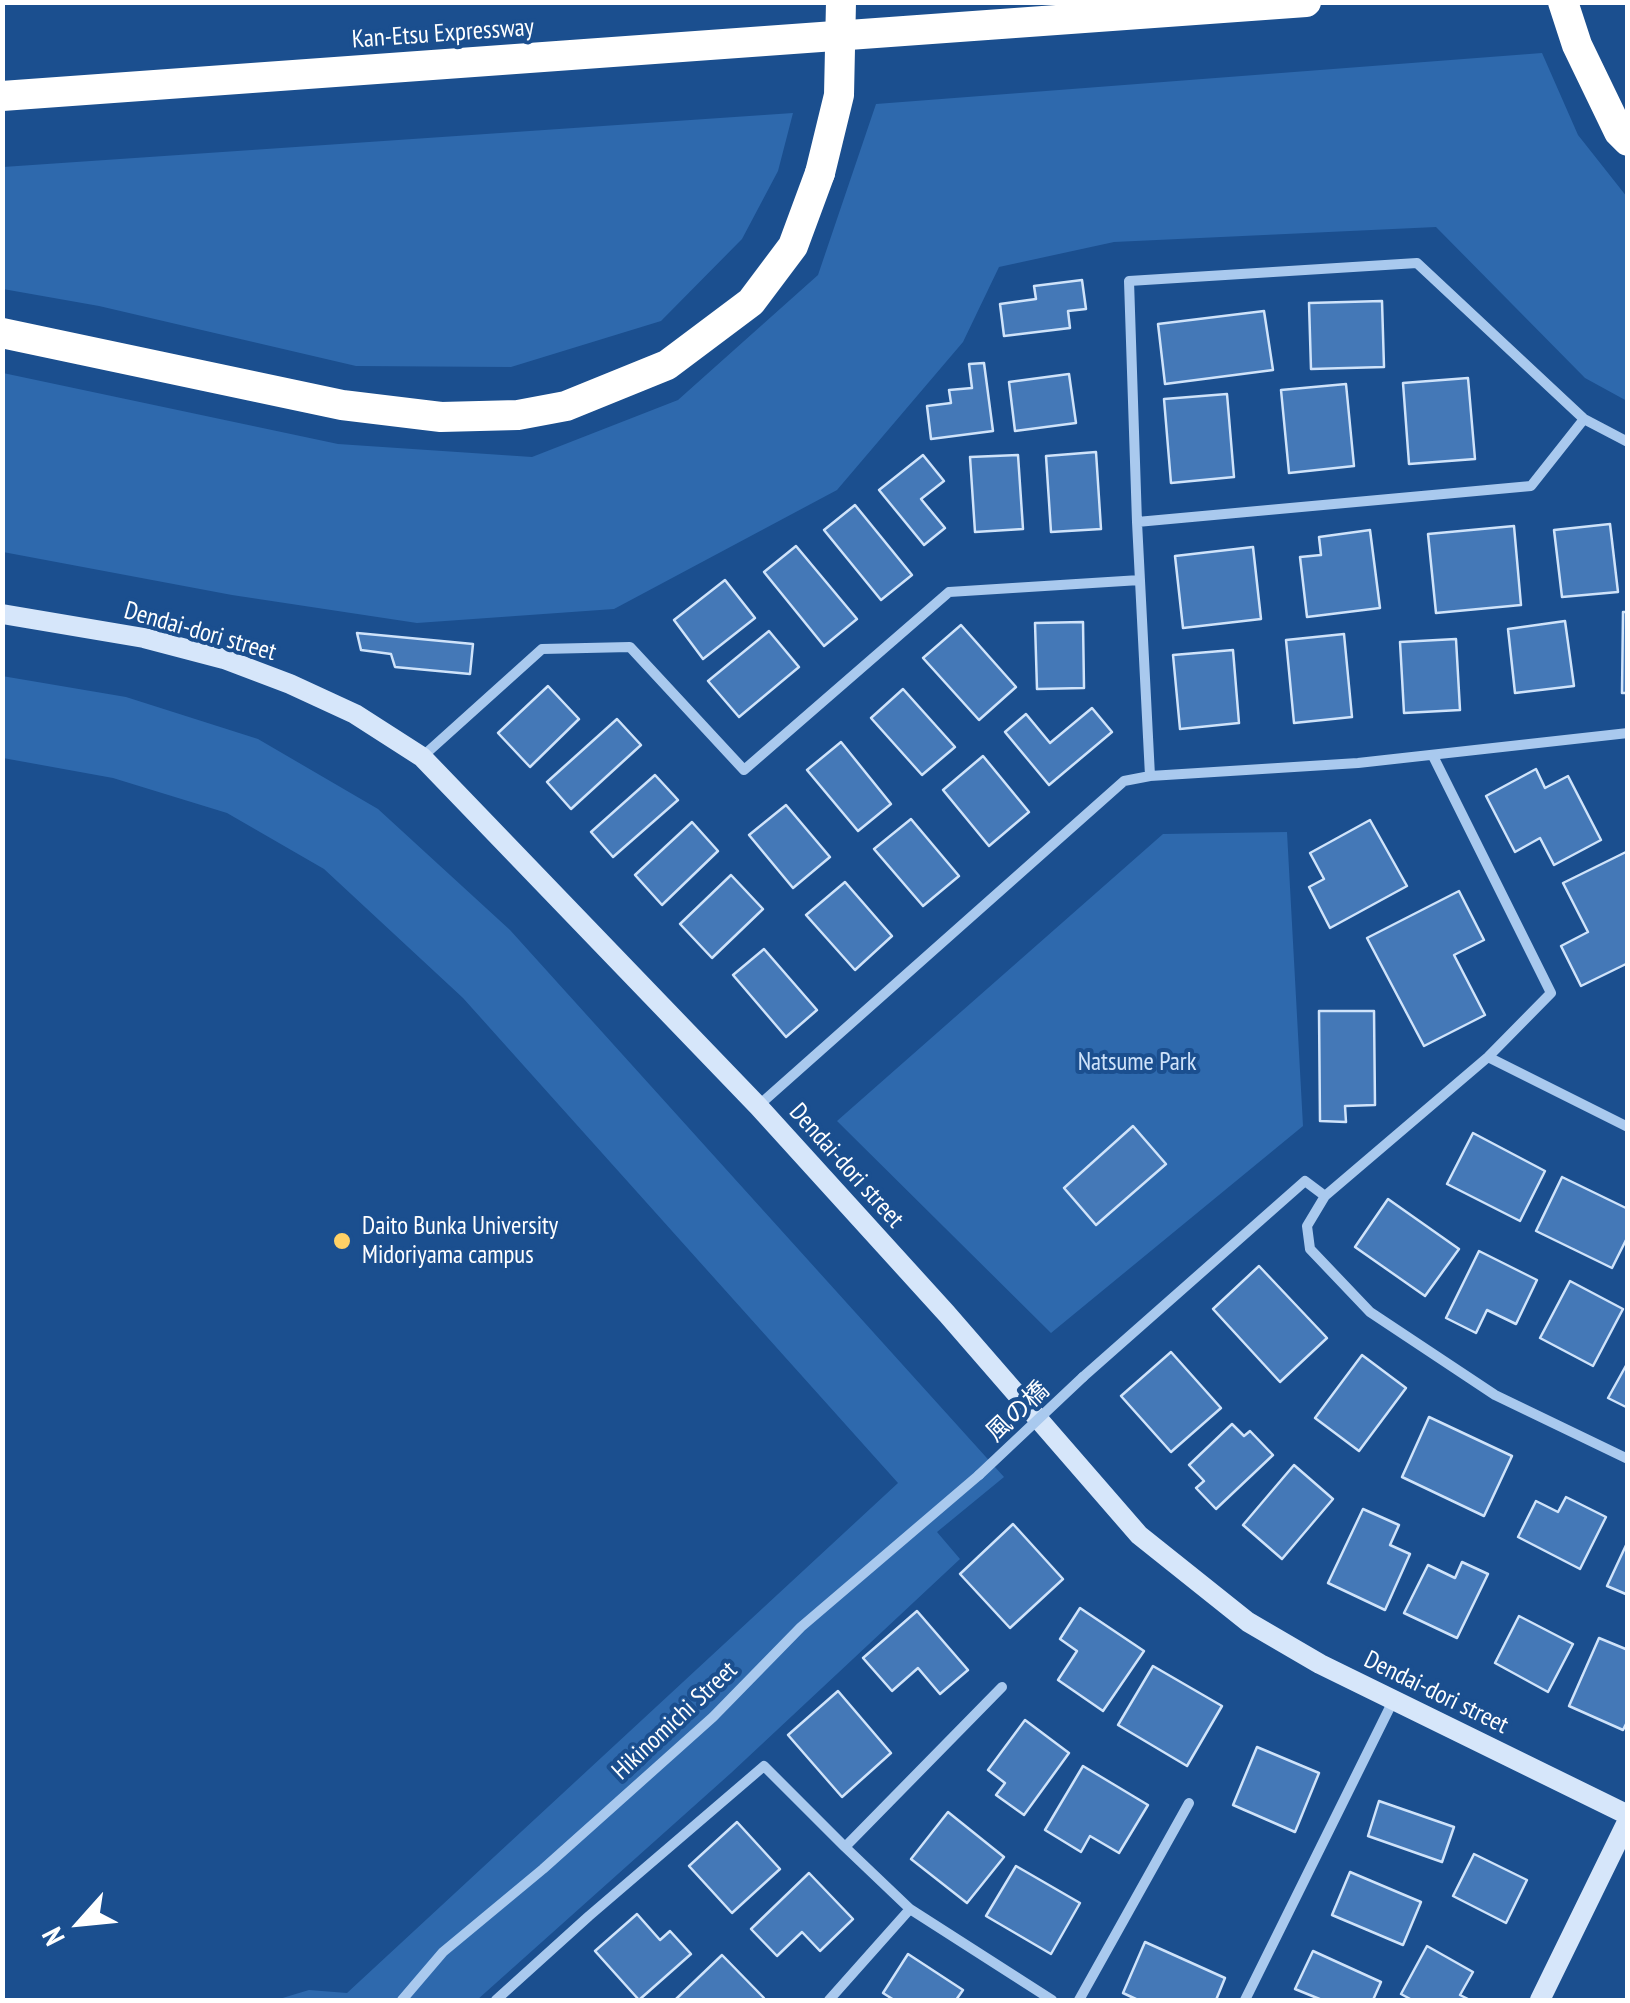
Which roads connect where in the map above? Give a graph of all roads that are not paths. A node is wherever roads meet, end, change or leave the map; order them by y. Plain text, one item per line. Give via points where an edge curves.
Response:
1 (841, 2) edge
2 (1306, 2) edge
3 (1563, 2) edge
4 (2, 96) edge
5 (1623, 137) edge
6 (2, 333) edge
7 (1584, 420) junction
8 (1628, 442) edge
9 (1137, 522) junction
10 (1140, 580) junction
11 (2, 614) edge
12 (1628, 733) edge
13 (1434, 756) junction
14 (422, 757) junction
15 (1150, 776) junction
16 (1488, 1057) junction
17 (758, 1106) junction
18 (1628, 1127) edge
19 (1325, 1196) junction
20 (1628, 1458) edge
21 (980, 1475) joint
22 (1002, 1687) dead end
23 (1393, 1701) junction
24 (1189, 1803) dead end
25 (1628, 1818) edge
26 (844, 1848) junction
27 (910, 1909) junction
28 (402, 2000) edge
29 (496, 2000) edge
30 (829, 2000) edge
31 (1052, 2000) edge
32 (1079, 2000) edge
33 (1245, 2000) edge
34 (1540, 2000) edge

1 - 6 highway, bridge via 838,95 820,174 793,246 752,302 667,365 566,406 441,417 342,404
2 - 4 highway, Kan-Etsu Expressway
3 - 5 highway
7 - 8 street
7 - 9 street via 1531,486
7 - 9 street via 1417,263 1128,281
9 - 10 street
10 - 14 street via 949,592 744,770 630,646 542,649
10 - 15 street
11 - 14 street, Dendai-dori street via 224,659 356,714
12 - 13 street
13 - 15 street
13 - 16 street via 1551,993
14 - 17 street, Dendai-dori street
15 - 17 street via 1124,780
16 - 18 street
16 - 19 street
17 - 23 street, Dendai-dori street via 1139,1535 1248,1622
19 - 20 street via 1306,1226 1310,1250 1370,1312 1496,1395
19 - 21 street, 風の橋, bridge via 1305,1181
21 - 28 street, Hikinomichi Street via 800,1627 698,1730 443,1952
22 - 26 street
23 - 25 street, Dendai-dori street
23 - 33 street
24 - 32 street
25 - 34 street
26 - 27 street
26 - 29 street via 764,1766
27 - 30 street
27 - 31 street

